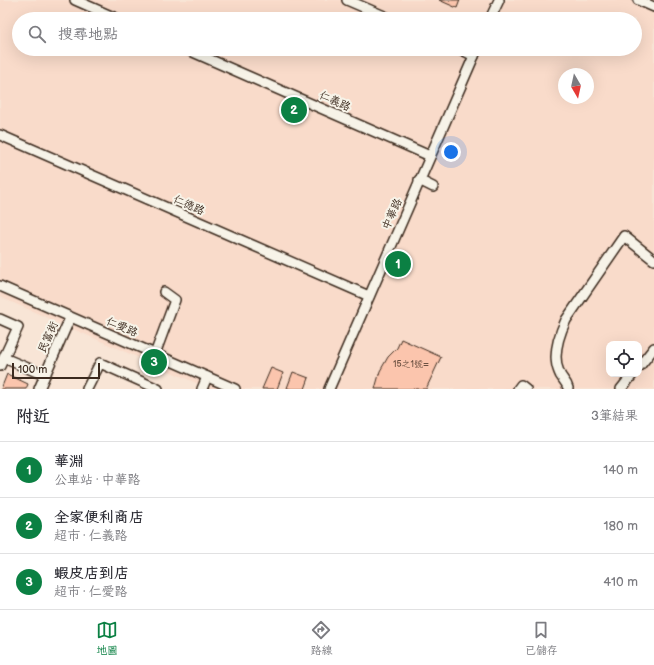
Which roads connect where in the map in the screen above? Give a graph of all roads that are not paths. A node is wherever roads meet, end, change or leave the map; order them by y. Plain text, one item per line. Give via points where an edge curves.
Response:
1 (75, 0) edge
2 (347, 0) edge
3 (499, 0) edge
4 (638, 0) edge
5 (654, 7) edge
6 (102, 12) edge
7 (374, 12) edge
8 (493, 12) edge
9 (202, 56) edge
10 (473, 56) edge
11 (0, 135) edge
12 (430, 156) junction
13 (420, 180) junction
14 (433, 187) dead end
15 (654, 260) edge
16 (0, 286) edge
17 (164, 292) dead end
18 (369, 296) junction
19 (70, 318) junction
20 (0, 319) edge
21 (654, 348) edge
22 (155, 354) junction
23 (642, 362) edge
24 (1, 363) edge
25 (44, 375) junction
26 (207, 377) junction
27 (631, 377) edge
28 (38, 389) edge
29 (87, 389) edge
30 (158, 389) edge
31 (202, 389) edge
32 (235, 389) edge
33 (329, 389) edge
34 (518, 389) edge
35 (526, 389) edge
36 (570, 389) edge
37 (621, 389) edge

1 - 6 street
2 - 7 street
3 - 8 street
4 - 5 street
9 - 12 street, 仁義路
10 - 12 street, 中華路
11 - 18 street, 仁德路
12 - 13 street, 中華路
13 - 14 street
13 - 18 street, 中華路
15 - 36 street via 624,236 566,320 558,335 556,348 558,372
16 - 19 street, 仁愛路
17 - 22 street via 175,300
18 - 33 street, 中華路
19 - 22 street, 仁愛路
19 - 25 street, 民富街
20 - 24 street via 18,327
21 - 23 street
22 - 26 street, 仁愛路
24 - 25 street
25 - 28 street, 民富街
26 - 31 street
26 - 32 street, 仁愛路
27 - 37 street
29 - 30 street via 100,363
34 - 35 street via 521,385

